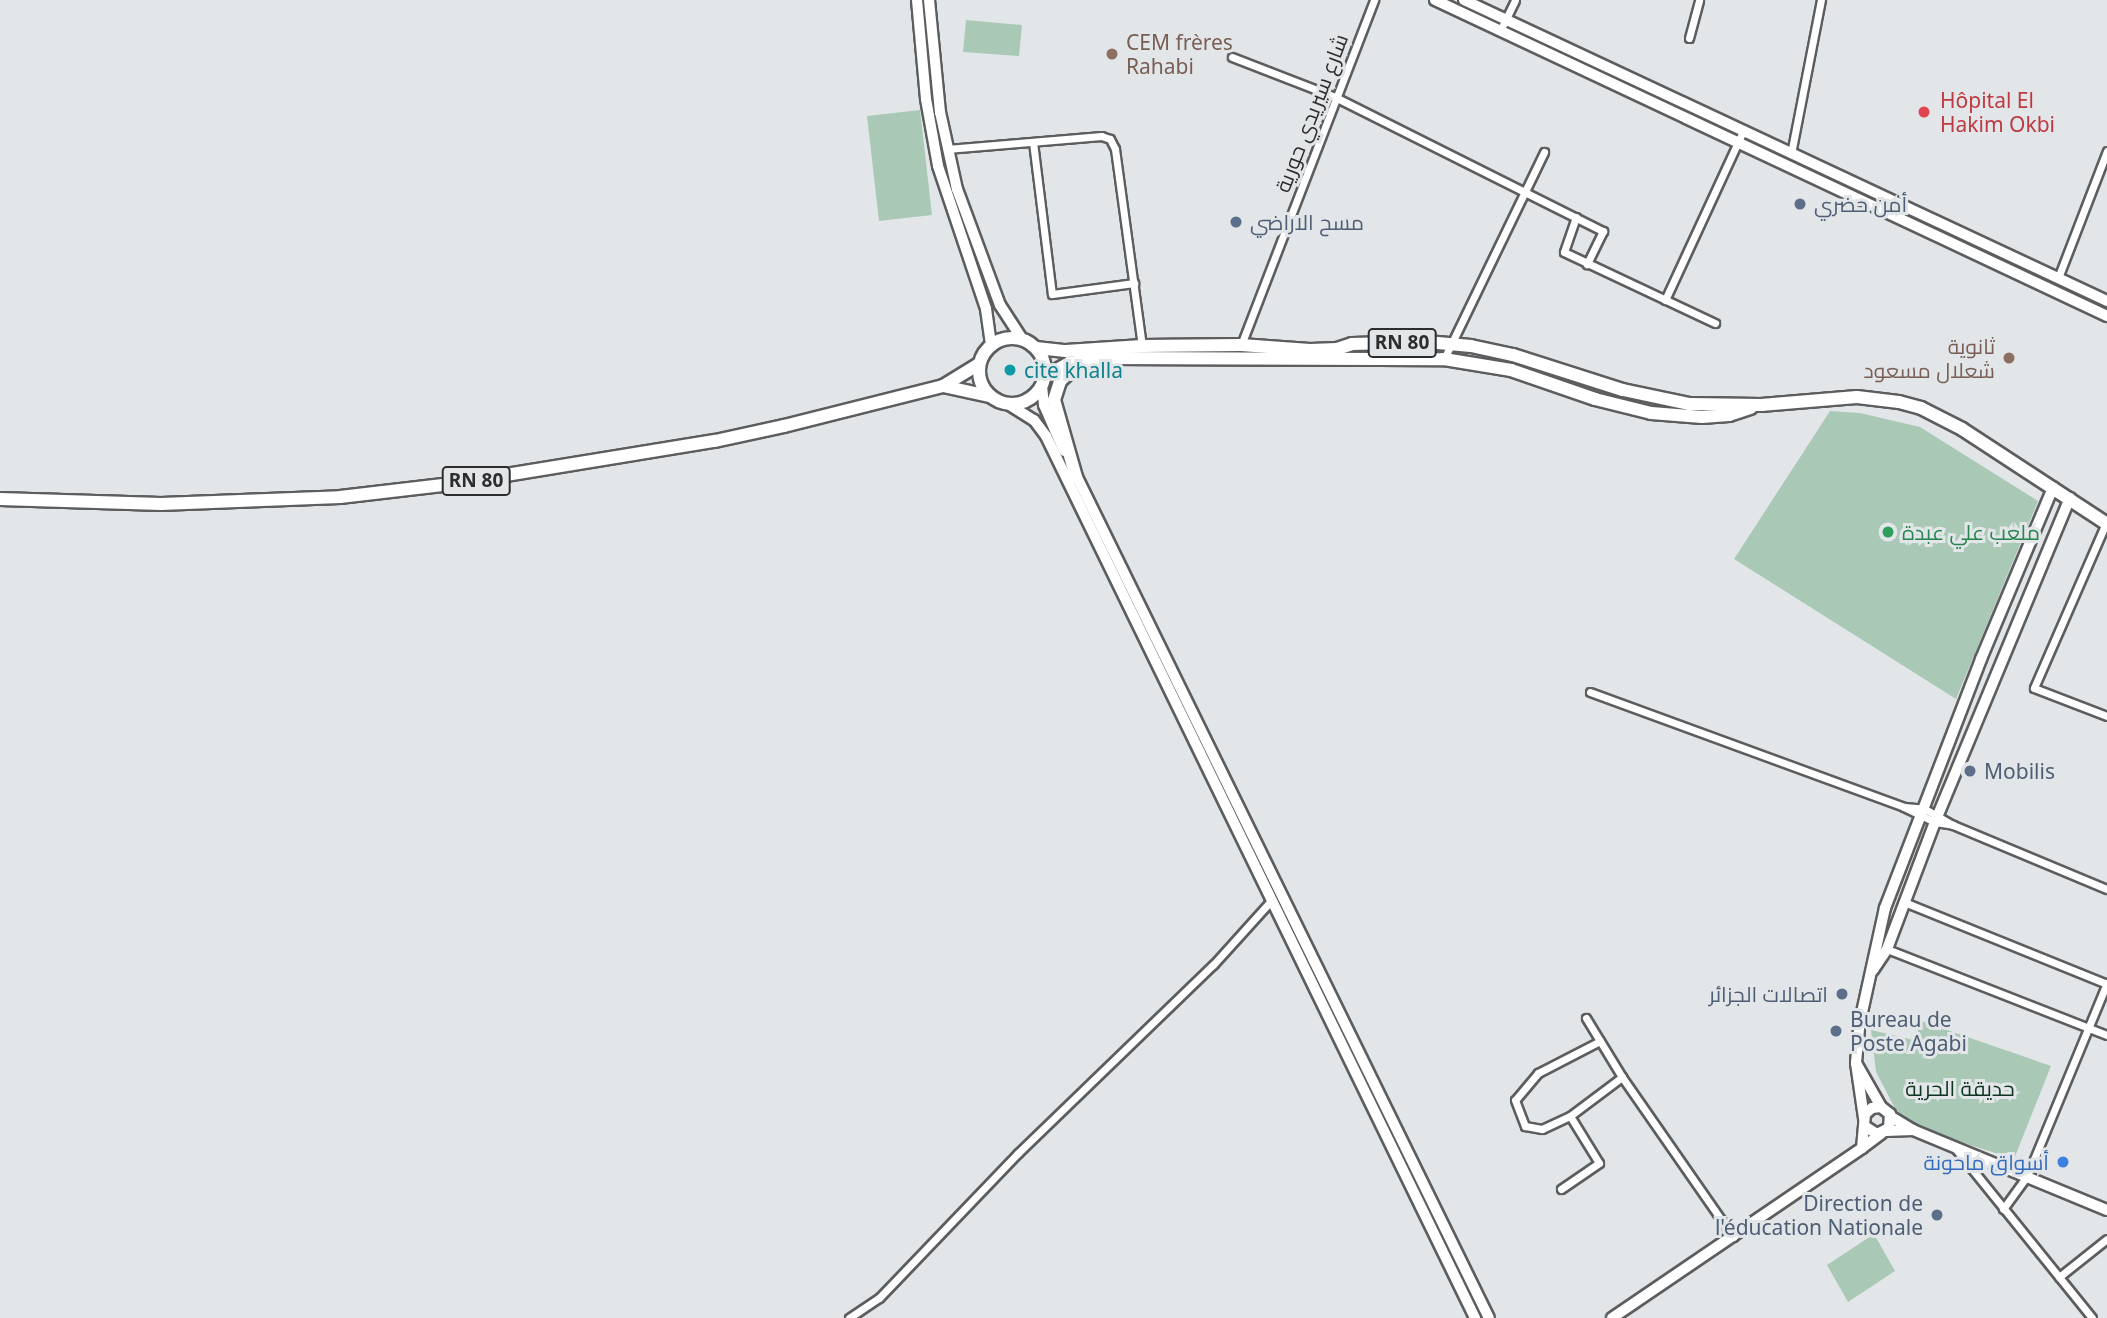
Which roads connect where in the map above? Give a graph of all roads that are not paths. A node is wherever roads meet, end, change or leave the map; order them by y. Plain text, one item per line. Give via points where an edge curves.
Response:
1 (917, 0) edge
2 (929, 0) edge
3 (1374, 0) edge
4 (1435, 0) edge
5 (1464, 0) edge
6 (1515, 0) edge
7 (1699, 0) edge
8 (1821, 0) edge
9 (1506, 20) junction
10 (1500, 31) junction
11 (1689, 38) dead end
12 (1232, 57) dead end
13 (1335, 97) junction
14 (1743, 131) junction
15 (1033, 142) junction
16 (1739, 144) junction
17 (946, 149) junction
18 (2107, 151) edge
19 (1544, 152) dead end
20 (1791, 154) junction
21 (1524, 191) junction
22 (1576, 217) junction
23 (1587, 264) junction
24 (2058, 278) junction
25 (1134, 284) junction
26 (1665, 300) junction
27 (2107, 301) edge
28 (2107, 316) edge
29 (1715, 323) dead end
30 (1022, 339) junction
31 (1448, 344) junction
32 (990, 345) junction
33 (1142, 345) junction
34 (1036, 348) junction
35 (1239, 351) junction
36 (1444, 359) junction
37 (1085, 360) junction
38 (979, 364) junction
39 (1043, 381) junction
40 (943, 386) junction
41 (989, 396) junction
42 (1008, 404) junction
43 (1761, 405) junction
44 (1076, 477) junction
45 (2053, 488) junction
46 (2070, 498) junction
47 (0, 499) edge
48 (2107, 524) edge
49 (1590, 692) dead end
50 (2107, 716) edge
51 (1924, 813) junction
52 (1936, 819) junction
53 (2107, 890) edge
54 (1270, 902) junction
55 (1904, 902) junction
56 (1887, 949) junction
57 (1871, 972) junction
58 (2107, 984) edge
59 (1586, 1018) dead end
60 (2087, 1028) junction
61 (2107, 1035) edge
62 (1600, 1041) junction
63 (1856, 1063) junction
64 (1622, 1077) junction
65 (1881, 1107) junction
66 (1570, 1116) junction
67 (1891, 1117) junction
68 (1865, 1123) junction
69 (1913, 1130) junction
70 (1884, 1132) junction
71 (1954, 1147) junction
72 (1861, 1149) junction
73 (2027, 1176) junction
74 (1561, 1189) dead end
75 (2003, 1209) junction
76 (2107, 1210) edge
77 (1733, 1237) junction
78 (2107, 1239) edge
79 (2059, 1277) junction
80 (849, 1318) edge
81 (1475, 1318) edge
82 (1489, 1318) edge
83 (1612, 1318) edge
84 (2092, 1318) edge

1 - 32 street via 938,166 986,309
2 - 17 street
3 - 13 street, شارع سيريدي حورية
4 - 10 street
5 - 9 street
6 - 9 street
7 - 11 street
8 - 20 street
9 - 10 street
9 - 14 street
10 - 16 street
12 - 13 street
13 - 21 street
13 - 35 street, شارع سيريدي حورية
14 - 16 street
14 - 20 street
15 - 17 street
15 - 25 street via 1101,136 1113,142
15 - 25 street via 1052,294
16 - 26 street
16 - 28 street
17 - 30 street via 1000,305
18 - 24 street
19 - 21 street
20 - 24 street
21 - 22 street
21 - 31 street
22 - 23 street via 1564,252
22 - 23 street via 1604,231
23 - 26 street
24 - 27 street
25 - 33 street
26 - 29 street
30 - 32 main road
30 - 34 main road
31 - 35 main road, RN 80
31 - 36 street
31 - 43 main road, RN 80 via 1513,355 1671,401
32 - 38 main road
33 - 34 main road, RN 80 via 1066,352
33 - 35 main road, RN 80
34 - 39 main road via 1045,366
35 - 36 main road, RN 80
35 - 37 main road, RN 80
36 - 43 main road, RN 80 via 1511,370 1651,413 1730,415
37 - 39 main road, RN 80 via 1069,363
37 - 44 main road via 1060,381 1054,400
38 - 40 main road, RN 80
38 - 41 main road via 982,387
39 - 42 main road via 1027,400
39 - 44 street via 1047,414
40 - 41 main road, RN 80
40 - 47 main road, RN 80 via 715,441 452,484 340,497 161,504
41 - 42 main road
42 - 54 street via 1027,414 1046,436
43 - 45 main road, RN 80 via 1857,397 1921,408
44 - 82 street
45 - 46 main road, RN 80
45 - 51 street via 1981,659
46 - 48 main road, RN 80
46 - 52 street
48 - 50 street via 2034,688
49 - 51 street
51 - 52 street
51 - 57 street via 1885,908
52 - 53 street
52 - 55 street
54 - 80 street via 1213,965 1017,1153 878,1298
54 - 81 street
55 - 56 street
55 - 58 street
56 - 57 street
56 - 60 street
57 - 63 street
58 - 60 street
59 - 62 street
60 - 61 street
60 - 73 street
62 - 64 street
62 - 66 street via 1538,1073 1515,1100 1525,1126 1542,1129
63 - 65 street
63 - 68 street
64 - 66 street
64 - 77 street
65 - 67 street
65 - 68 street via 1868,1110
66 - 74 street via 1599,1163
67 - 69 street
67 - 70 street
68 - 70 street via 1873,1133
68 - 72 street
69 - 70 street
69 - 71 street
70 - 72 street
71 - 73 street
71 - 75 street
72 - 77 street
73 - 75 street
73 - 76 street
75 - 79 street
77 - 83 street
78 - 79 street
79 - 84 street

